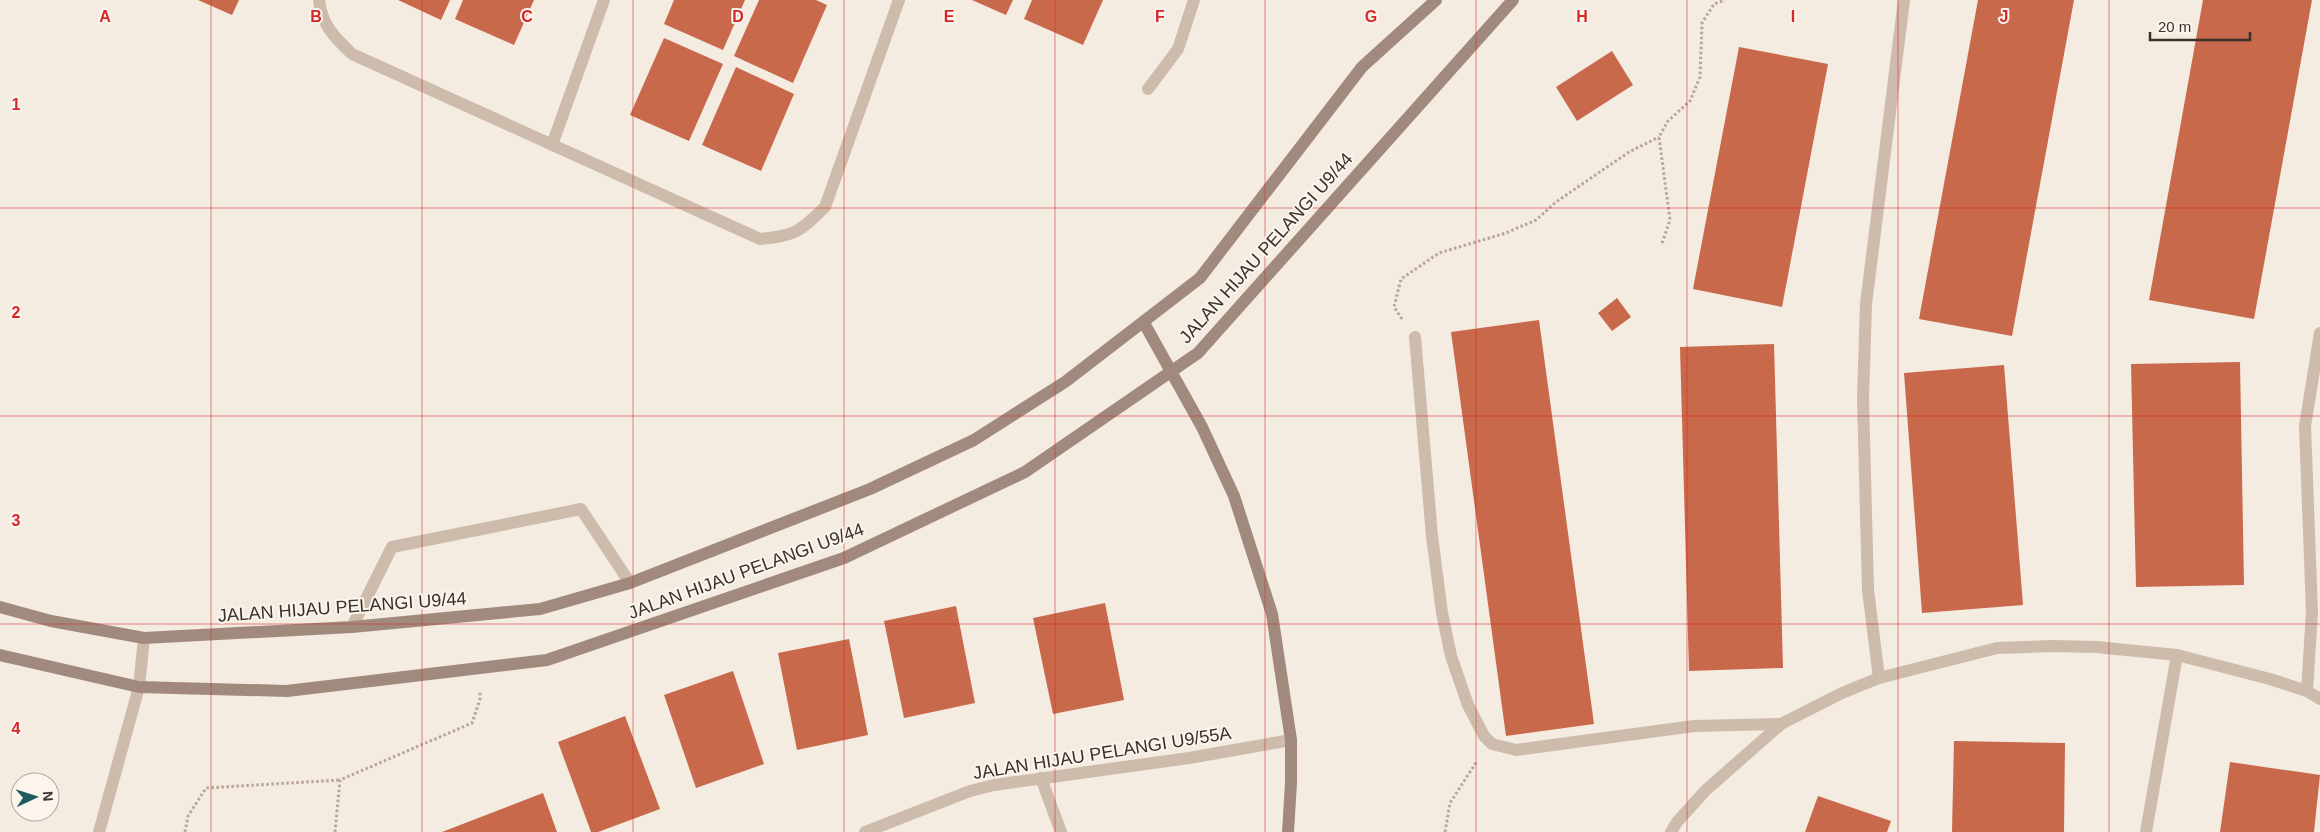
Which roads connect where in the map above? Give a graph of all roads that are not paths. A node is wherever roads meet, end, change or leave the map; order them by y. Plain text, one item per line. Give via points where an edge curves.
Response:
1 (319, 0) edge
2 (604, 0) edge
3 (899, 0) edge
4 (1194, 0) edge
5 (1436, 0) edge
6 (1513, 0) edge
7 (1904, 0) edge
8 (1148, 89) dead end
9 (552, 145) junction
10 (1144, 322) junction
11 (2320, 333) edge
12 (1415, 337) road end
13 (1171, 370) junction
14 (630, 583) junction
15 (0, 607) edge
16 (352, 627) junction
17 (144, 638) junction
18 (0, 655) edge
19 (2177, 655) junction
20 (1879, 678) junction
21 (140, 687) junction
22 (2307, 691) junction
23 (2320, 699) edge
24 (1781, 724) junction
25 (1291, 740) junction
26 (1041, 778) junction
27 (99, 832) edge
28 (865, 832) edge
29 (1061, 832) edge
30 (1288, 832) edge
31 (1671, 832) edge
32 (2146, 832) edge

1 - 9 street via 321,16 334,37 352,54
2 - 9 street
3 - 9 street via 825,207 803,228 784,237 760,239
4 - 8 street via 1178,49
5 - 10 street, JALAN HIJAU PELANGI U9/44 via 1362,67 1200,278
6 - 13 street, JALAN HIJAU PELANGI U9/44 via 1198,353
7 - 20 street via 1866,304 1863,399 1868,590
10 - 13 street
10 - 14 street, JALAN HIJAU PELANGI U9/44 via 1065,382 974,440 870,488
11 - 22 street via 2305,426 2312,612
12 - 24 street via 1442,613 1468,704 1484,736 1492,744 1516,750 1694,726
13 - 21 street, JALAN HIJAU PELANGI U9/44 via 1026,472 844,558 547,660 287,691
13 - 25 street via 1234,496 1272,614
14 - 16 street, JALAN HIJAU PELANGI U9/44 via 540,609
14 - 16 street via 581,509 392,547
15 - 17 street, JALAN HIJAU PELANGI U9/44 via 51,622
16 - 17 street, JALAN HIJAU PELANGI U9/44
17 - 21 street
18 - 21 street, JALAN HIJAU PELANGI U9/44
19 - 20 street via 2096,647 1997,648
19 - 22 street
19 - 32 street
20 - 24 street
21 - 27 street
22 - 23 street
24 - 31 street via 1706,790
25 - 26 street, JALAN HIJAU PELANGI U9/55A
25 - 30 street
26 - 28 street, JALAN HIJAU PELANGI U9/55A via 970,791
26 - 29 street

